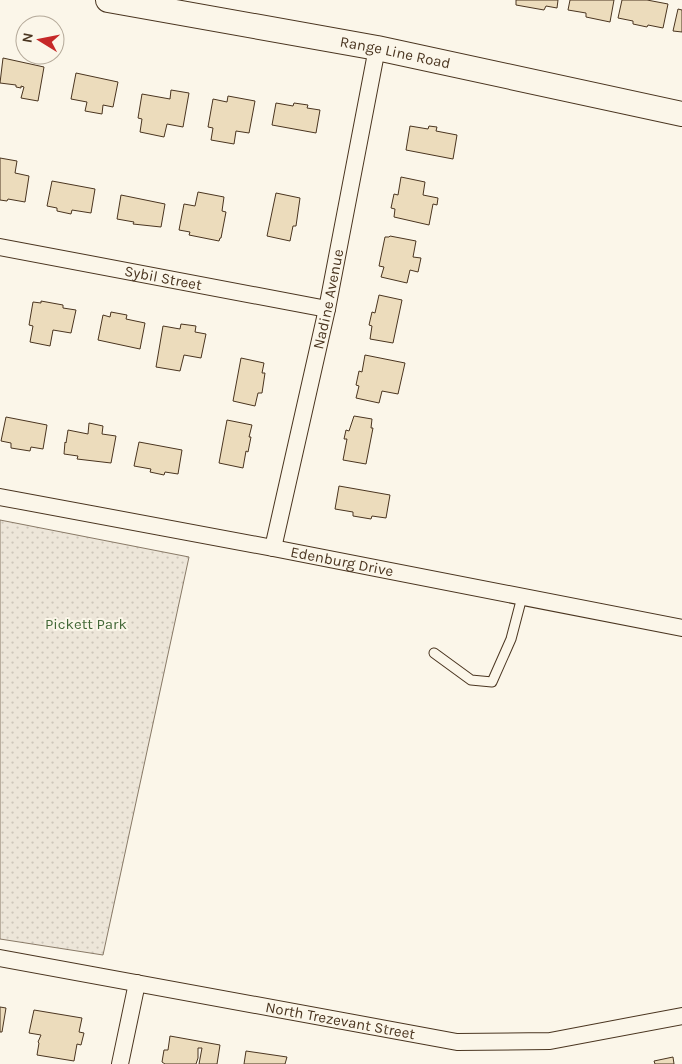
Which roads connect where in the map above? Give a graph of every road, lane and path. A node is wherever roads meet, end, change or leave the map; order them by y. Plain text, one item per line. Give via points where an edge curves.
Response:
1 (108, 0) edge
2 (377, 48) junction
3 (682, 114) edge
4 (0, 247) edge
5 (327, 309) junction
6 (0, 497) edge
7 (273, 548) junction
8 (522, 597) junction
9 (682, 628) edge
10 (434, 653) dead end
11 (0, 958) edge
12 (137, 983) junction
13 (682, 1016) edge
14 (120, 1064) edge

1 - 2 main road, Range Line Road
2 - 3 main road, Range Line Road
2 - 5 street, Nadine Avenue
4 - 5 street, Sybil Street
5 - 7 street, Nadine Avenue
6 - 7 street, Edenburg Drive
7 - 8 street, Edenburg Drive
8 - 9 street, Edenburg Drive
8 - 10 lane via 511,639 492,682 471,680
11 - 12 street, North Trezevant Street
12 - 13 street, North Trezevant Street via 457,1042 550,1041
12 - 14 street

